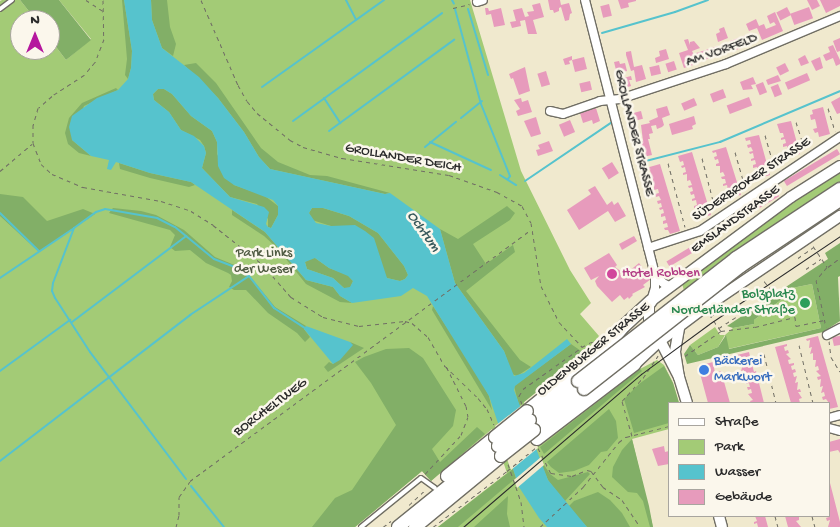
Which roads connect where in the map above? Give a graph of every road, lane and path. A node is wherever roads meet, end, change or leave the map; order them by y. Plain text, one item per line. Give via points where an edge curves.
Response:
1 (12, 0) edge
2 (86, 0) edge
3 (103, 0) edge
4 (202, 0) edge
5 (585, 0) edge
6 (480, 1) edge
7 (453, 8) dead end
8 (0, 9) edge
9 (104, 11) junction
10 (840, 16) edge
11 (610, 100) junction
12 (828, 108) dead end
13 (550, 111) dead end
14 (796, 122) dead end
15 (765, 135) dead end
16 (838, 137) edge
17 (33, 143) junction
18 (735, 152) dead end
19 (702, 158) dead end
20 (808, 158) junction
21 (668, 162) dead end
22 (840, 166) edge
23 (0, 171) edge
24 (778, 178) junction
25 (840, 189) edge
26 (748, 198) junction
27 (840, 200) edge
28 (840, 216) edge
29 (718, 218) junction
30 (531, 230) junction
31 (687, 236) junction
32 (811, 243) junction
33 (648, 248) junction
34 (798, 258) dead end
35 (840, 258) edge
36 (821, 260) junction
37 (827, 267) junction
38 (806, 269) dead end
39 (655, 274) junction
40 (764, 281) dead end
41 (669, 286) junction
42 (773, 292) dead end
43 (651, 301) junction
44 (728, 306) dead end
45 (708, 311) dead end
46 (711, 316) junction
47 (736, 317) dead end
48 (824, 320) junction
49 (406, 321) junction
50 (680, 326) junction
51 (719, 328) junction
52 (840, 328) edge
53 (721, 331) junction
54 (828, 335) junction
55 (661, 340) junction
56 (598, 343) dead end
57 (799, 345) dead end
58 (582, 347) junction
59 (668, 354) junction
60 (764, 354) dead end
61 (656, 359) dead end
62 (676, 362) junction
63 (635, 364) junction
64 (445, 366) junction
65 (840, 372) edge
66 (679, 376) junction
67 (581, 385) junction
68 (687, 402) edge
69 (776, 402) edge
70 (813, 402) edge
71 (531, 424) junction
72 (668, 426) edge
73 (632, 436) junction
74 (500, 450) junction
75 (551, 473) dead end
76 (593, 475) junction
77 (421, 478) junction
78 (435, 488) junction
79 (518, 492) dead end
80 (434, 504) junction
81 (176, 527) edge
82 (361, 527) edge
83 (398, 527) edge
84 (415, 527) edge
85 (433, 527) edge
86 (524, 527) edge
87 (540, 527) edge
88 (640, 527) edge

1 - 8 lane
2 - 9 path
3 - 9 path
4 - 30 path, GROLLANDER DEICH via 247,101 290,140 302,147 342,158 466,180 511,198 522,206
5 - 11 street, GROLLANDER STRASSE
6 - 7 path
9 - 17 path via 104,39 95,62 84,75 38,108 33,125
10 - 11 street, AM VORFELD via 726,64 620,100
11 - 13 street, AM VORFELD via 563,114
11 - 33 street, GROLLANDER STRASSE
12 - 16 path
14 - 20 path
15 - 24 path
16 - 20 street, SÜDERBROKER STRASSE
17 - 23 path
17 - 49 path via 41,164 52,174 71,183 176,205 202,217 262,264 291,297 313,312 358,326
18 - 26 path
19 - 29 path
20 - 24 street, SÜDERBROKER STRASSE
21 - 31 path
22 - 41 street, EMSLANDSTRASSE via 792,196
24 - 26 street, SÜDERBROKER STRASSE
25 - 67 highway, OLDENBURGER STRASSE, bridge via 736,258
26 - 29 street, SÜDERBROKER STRASSE
27 - 67 highway, OLDENBURGER STRASSE, bridge via 741,266
28 - 32 street
29 - 31 street, SÜDERBROKER STRASSE
30 - 49 path, BORCHELTWEG
30 - 58 path, GROLLANDER DEICH via 542,286 559,322
31 - 33 street, SÜDERBROKER STRASSE
32 - 34 path
32 - 36 path
32 - 50 street
33 - 39 street, GROLLANDER STRASSE
35 - 37 path
36 - 37 path
36 - 38 path
37 - 48 path via 816,280
39 - 41 street
39 - 43 street, GROLLANDER STRASSE via 656,288
40 - 42 path
41 - 43 street, EMSLANDSTRASSE
41 - 50 street via 681,303
43 - 55 street, GROLLANDER STRASSE via 650,319
43 - 71 highway
44 - 46 path
45 - 46 path
46 - 51 path
47 - 51 path
48 - 53 path via 796,326 795,317
48 - 54 path
49 - 64 path via 428,337
49 - 81 path, BORCHELTWEG via 190,481 179,497
50 - 55 street
50 - 62 street
51 - 53 path
52 - 54 street
53 - 62 path
54 - 65 path via 831,357
55 - 59 street, GROLLANDER STRASSE
55 - 63 street
56 - 58 path via 590,342
57 - 70 path
58 - 71 path via 523,389 519,396
59 - 63 street via 650,356
59 - 66 street, GROLLANDER STRASSE
60 - 69 path
61 - 73 path via 622,401
62 - 66 street
63 - 71 highway
64 - 74 path via 487,409
64 - 77 path via 466,406 466,427
66 - 68 street
67 - 71 highway, OLDENBURGER STRASSE
71 - 74 highway, OLDENBURGER STRASSE, bridge
71 - 74 highway
71 - 74 path, bridge
72 - 73 path
73 - 76 path via 619,442
74 - 78 highway
74 - 80 highway, OLDENBURGER STRASSE
74 - 80 highway via 456,502
74 - 85 path
75 - 76 path via 572,476 587,470
76 - 87 path
76 - 88 path via 622,500
77 - 78 lane
77 - 82 lane
78 - 80 highway
79 - 86 path
80 - 83 highway, OLDENBURGER STRASSE
80 - 84 highway, OLDENBURGER STRASSE

